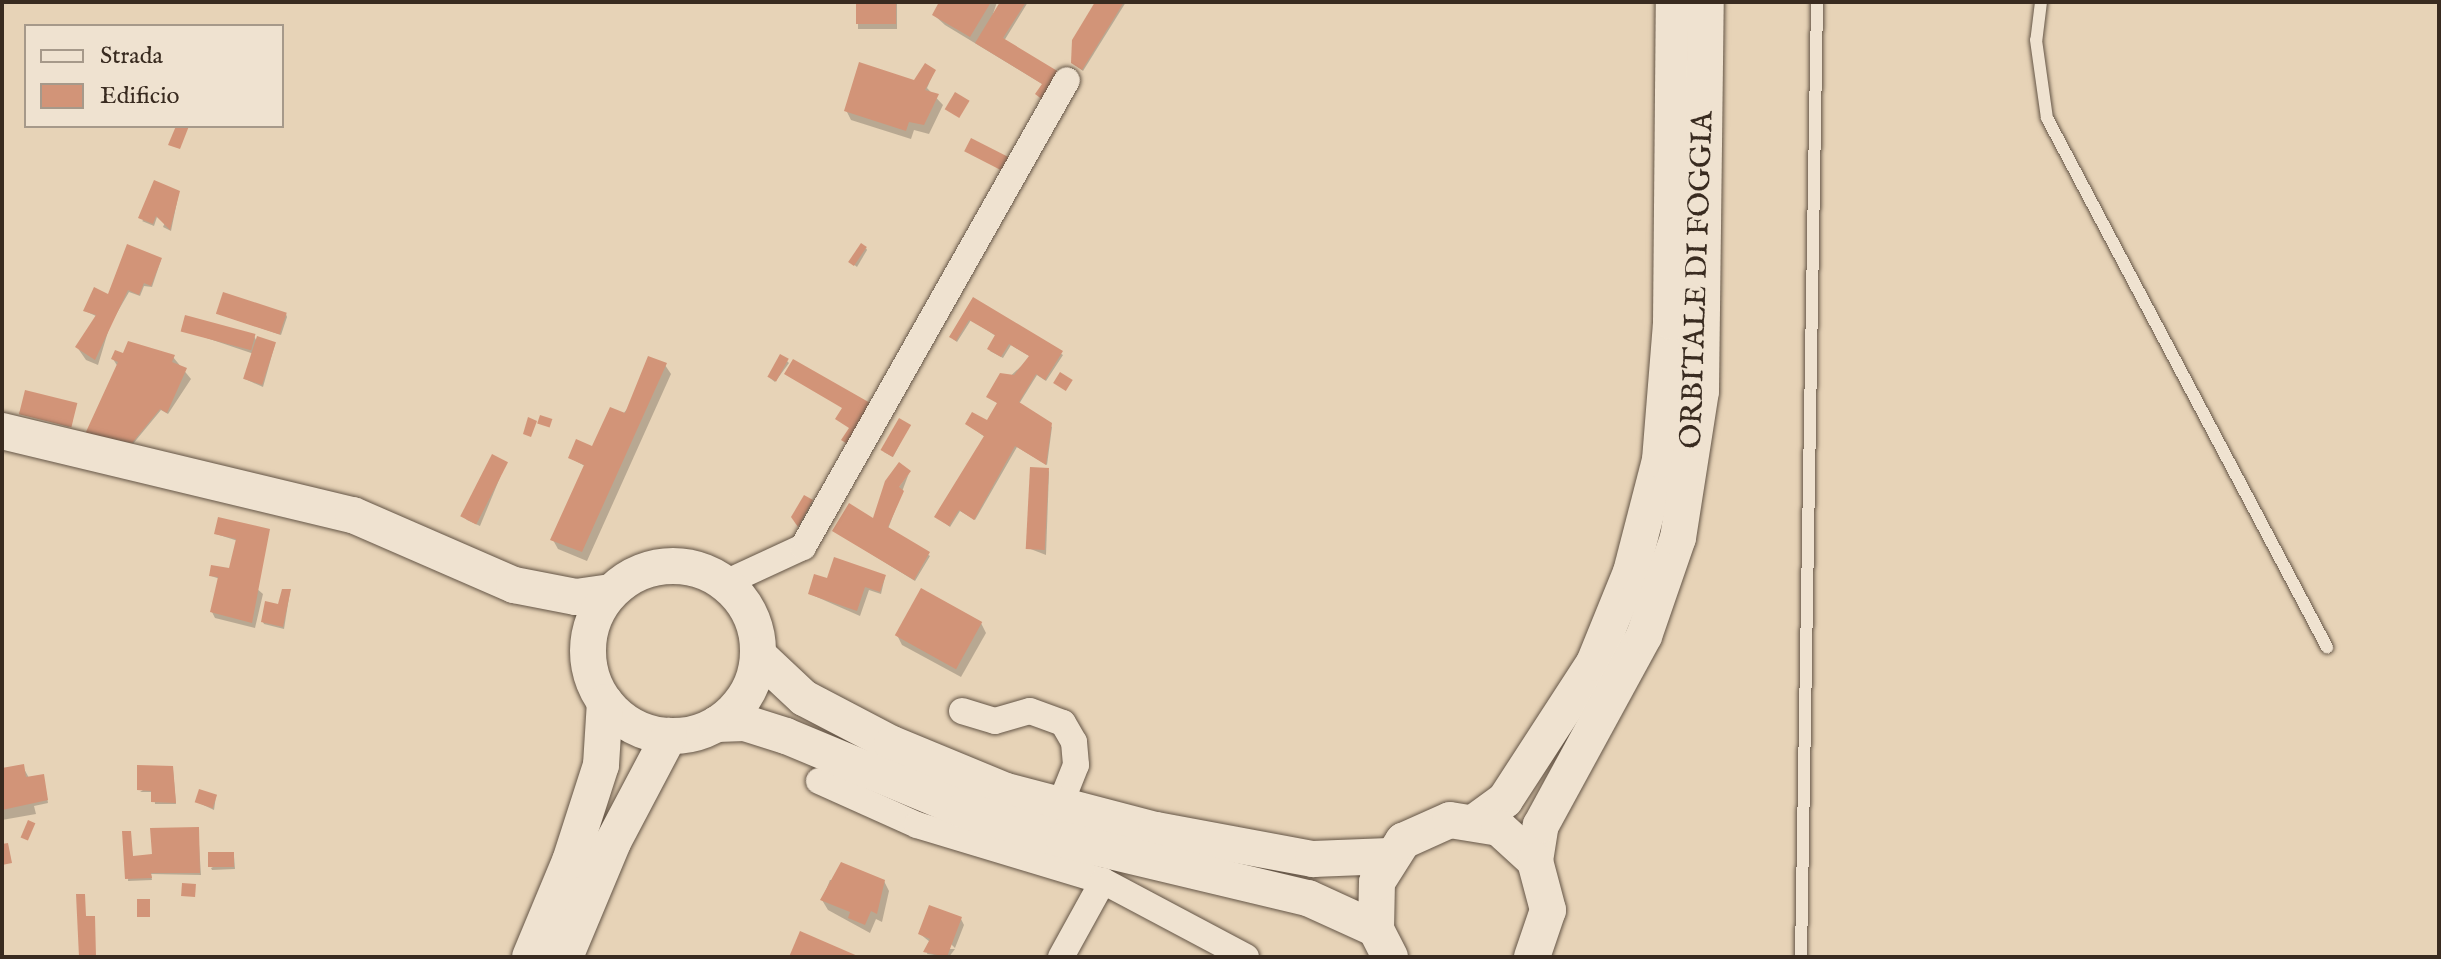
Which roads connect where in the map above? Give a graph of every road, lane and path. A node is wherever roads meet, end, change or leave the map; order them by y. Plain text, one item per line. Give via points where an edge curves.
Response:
1 (1674, 2) edge
2 (1706, 2) edge
3 (1817, 2) edge
4 (2041, 2) edge
5 (1067, 80) dead end
6 (2, 431) edge
7 (725, 583) junction
8 (514, 585) junction
9 (611, 592) junction
10 (2327, 647) dead end
11 (588, 653) junction
12 (758, 655) junction
13 (605, 702) junction
14 (962, 711) dead end
15 (717, 724) junction
16 (669, 736) junction
17 (819, 781) dead end
18 (1060, 805) junction
19 (1476, 821) junction
20 (1389, 856) junction
21 (1535, 861) junction
22 (1103, 881) junction
23 (1383, 943) edge
24 (530, 957) edge
25 (565, 957) edge
26 (1061, 957) edge
27 (1246, 957) edge
28 (1532, 957) edge
29 (1801, 957) edge

1 - 19 main road, ORBITALE DI FOGGIA via 1671,322 1660,460 1631,572 1594,663 1505,800
2 - 21 main road, ORBITALE DI FOGGIA via 1701,391 1678,538 1644,636 1541,825
3 - 29 lane
4 - 10 lane via 2036,40 2047,118
5 - 7 street via 803,547
6 - 8 main road via 353,515
7 - 9 main road via 706,572 670,565 642,571
7 - 12 main road via 750,615
8 - 9 main road via 576,597
8 - 11 main road via 558,620
9 - 11 main road via 594,621
11 - 13 main road
12 - 15 main road via 746,694
12 - 18 main road via 804,698 892,744 1006,791
13 - 16 main road via 644,731
13 - 24 main road via 601,765 570,861
14 - 18 street via 995,721 1030,711 1063,723 1074,742 1076,765
15 - 16 main road
15 - 23 main road via 745,723 786,736 964,810 1064,840 1308,898
16 - 25 main road via 619,829
17 - 22 street via 917,825
18 - 20 main road via 1156,830 1313,859
19 - 20 main road via 1425,827
19 - 21 main road via 1509,835
20 - 23 main road via 1377,882
21 - 28 main road via 1548,910
22 - 26 street
22 - 27 street

